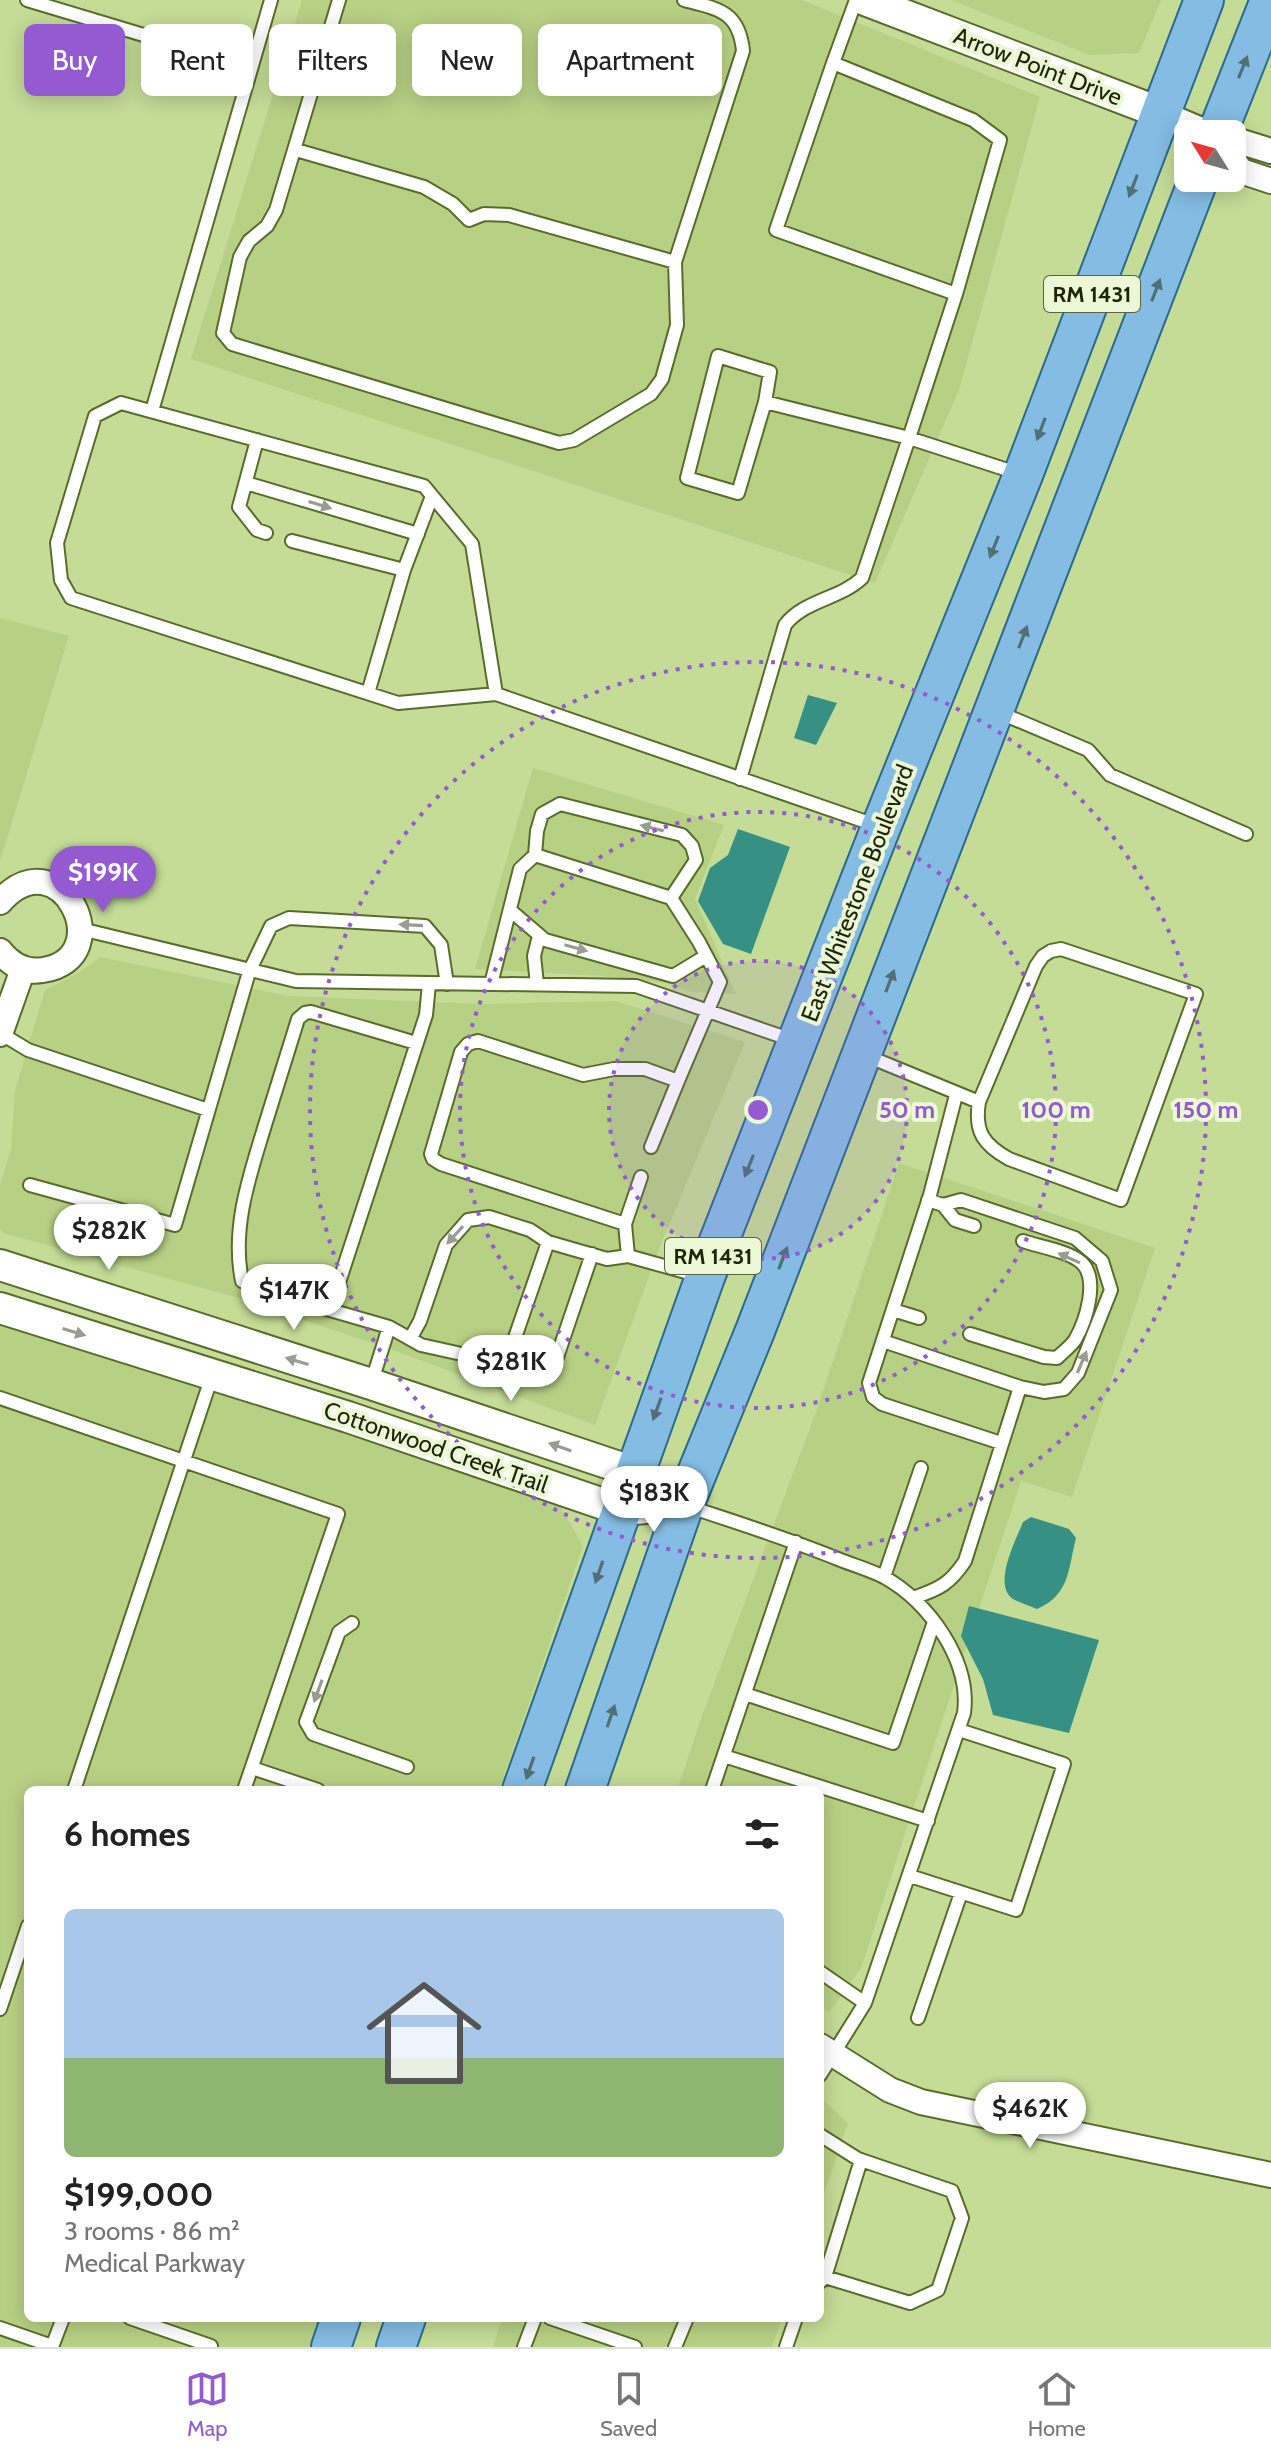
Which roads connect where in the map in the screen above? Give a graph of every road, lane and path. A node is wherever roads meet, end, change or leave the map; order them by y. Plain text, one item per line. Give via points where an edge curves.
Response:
1 (27, 0) edge
2 (271, 0) edge
3 (339, 0) edge
4 (684, 0) edge
5 (856, 0) edge
6 (865, 0) edge
7 (1204, 0) edge
8 (1270, 0) edge
9 (141, 34) edge
10 (253, 57) edge
11 (833, 63) junction
12 (242, 96) edge
13 (1161, 113) junction
14 (1179, 120) edge
15 (1220, 120) edge
16 (1246, 143) edge
17 (296, 150) junction
18 (1271, 151) edge
19 (1246, 173) edge
20 (1271, 181) edge
21 (1194, 192) edge
22 (675, 262) junction
23 (956, 294) junction
24 (765, 402) junction
25 (152, 411) junction
26 (909, 438) junction
27 (257, 440) junction
28 (1023, 475) junction
29 (246, 483) junction
30 (432, 496) junction
31 (266, 533) dead end
32 (418, 534) junction
33 (292, 541) dead end
34 (404, 570) junction
35 (368, 693) junction
36 (496, 694) junction
37 (995, 710) junction
38 (740, 779) junction
39 (881, 827) junction
40 (1246, 834) dead end
41 (535, 855) junction
42 (671, 898) junction
43 (0, 902) edge
44 (510, 910) junction
45 (81, 929) junction
46 (539, 936) junction
47 (0, 951) edge
48 (706, 956) junction
49 (23, 969) junction
50 (249, 972) junction
51 (429, 984) junction
52 (447, 984) junction
53 (491, 984) junction
54 (537, 984) junction
55 (710, 1010) junction
56 (0, 1034) edge
57 (799, 1042) junction
58 (416, 1043) junction
59 (862, 1054) junction
60 (678, 1081) junction
61 (956, 1095) junction
62 (979, 1102) junction
63 (208, 1110) junction
64 (651, 1147) dead end
65 (641, 1177) dead end
66 (30, 1185) dead end
67 (928, 1200) junction
68 (943, 1205) junction
69 (625, 1224) junction
70 (974, 1226) dead end
71 (1023, 1241) dead end
72 (548, 1242) junction
73 (592, 1254) junction
74 (628, 1256) junction
75 (0, 1265) edge
76 (705, 1277) junction
77 (0, 1308) edge
78 (330, 1310) junction
79 (893, 1310) junction
80 (919, 1318) dead end
81 (389, 1327) junction
82 (970, 1334) dead end
83 (410, 1339) junction
84 (883, 1341) junction
85 (510, 1352) junction
86 (212, 1375) junction
87 (371, 1384) junction
88 (1020, 1387) junction
89 (0, 1398) edge
90 (1001, 1443) junction
91 (185, 1460) junction
92 (921, 1468) dead end
93 (634, 1472) junction
94 (684, 1505) junction
95 (621, 1510) junction
96 (796, 1542) junction
97 (884, 1577) junction
98 (913, 1598) junction
99 (934, 1622) junction
100 (352, 1623) dead end
101 (745, 1694) junction
102 (959, 1730) junction
103 (724, 1756) junction
104 (407, 1767) dead end
105 (252, 1768) junction
106 (75, 1786) edge
107 (245, 1786) edge
108 (306, 1786) edge
109 (523, 1786) edge
110 (586, 1786) edge
111 (713, 1786) edge
112 (818, 1786) edge
113 (824, 1788) edge
114 (928, 1821) junction
115 (910, 1876) junction
116 (961, 1893) junction
117 (24, 1938) edge
118 (824, 1975) edge
119 (865, 2003) junction
120 (0, 2009) edge
121 (918, 2018) dead end
122 (827, 2050) edge
123 (824, 2137) edge
124 (861, 2160) junction
125 (1271, 2175) edge
126 (824, 2273) edge
127 (824, 2280) edge
128 (61, 2322) edge
129 (142, 2322) edge
130 (340, 2322) edge
131 (405, 2322) edge
132 (533, 2322) edge
133 (562, 2322) edge
134 (685, 2322) edge
135 (795, 2322) edge
136 (0, 2328) edge
137 (52, 2346) edge
138 (211, 2346) edge
139 (331, 2347) edge
140 (396, 2347) edge
141 (524, 2347) edge
142 (635, 2347) edge
143 (675, 2347) edge
144 (786, 2347) edge

1 - 9 lane
2 - 10 lane
3 - 17 lane
4 - 22 lane via 729,16 737,25 743,51
5 - 11 lane
6 - 13 street, Arrow Point Drive
7 - 13 main road, East Whitestone Boulevard / RM 1431
15 -> 8 main road
11 - 23 lane via 973,120 1000,140
11 - 23 lane via 776,230
12 - 25 lane
13 - 14 street, Arrow Point Drive
13 -> 28 main road, East Whitestone Boulevard / RM 1431
16 - 18 street
17 - 22 lane via 424,187 469,220 484,214 509,215
17 - 22 lane via 272,218 240,257 223,333 232,344 559,443 574,440 651,394 662,379 677,325
19 - 20 street
37 -> 21 main road, RM 1431
23 - 26 lane
24 - 24 lane via 738,493 687,478 718,356 770,372
24 - 26 lane
25 - 27 lane
25 - 35 lane via 121,403 95,416 57,543 61,580 71,598
26 - 28 lane
26 - 38 lane via 862,578 850,589 793,613 785,625
27 - 29 lane
27 - 30 lane via 424,486
28 -> 39 main road, East Whitestone Boulevard / RM 1431
29 - 31 lane via 239,507 257,530
29 -> 32 lane
30 - 32 lane
30 - 36 lane via 472,544
32 - 34 lane
33 - 34 lane
34 - 35 lane
35 - 36 lane via 398,703
36 - 38 lane
37 - 40 lane via 1088,750 1110,775
59 -> 37 main road, RM 1431
38 - 39 lane
39 - 57 main road, East Whitestone Boulevard / RM 1431
41 - 42 lane
42 -> 41 lane via 696,860 682,835 560,804 542,814
41 - 44 lane via 520,869
42 - 48 lane
43 - 45 street via 32,883 56,887 75,905
44 - 46 lane
44 - 53 lane
45 - 49 street via 71,954 61,963 49,969
45 - 50 lane
46 -> 48 lane via 673,976
46 - 54 lane via 534,956
47 - 49 street
48 - 55 lane via 720,982
49 - 56 street
50 - 51 lane via 296,981
52 -> 50 lane via 441,945 425,926 289,918 271,926
50 - 63 lane
51 - 52 lane
51 - 58 lane
52 - 53 lane
53 - 54 lane
54 - 55 lane via 636,986
55 - 57 lane
55 - 60 lane
56 - 63 lane via 28,1050
57 -> 76 main road, East Whitestone Boulevard / RM 1431
58 - 78 lane
58 - 78 lane via 311,1012 298,1019 245,1189 239,1268 242,1281 257,1290
59 - 61 lane
94 -> 59 main road, RM 1431
60 - 64 lane
60 - 69 lane via 645,1069 583,1075 478,1041 461,1052 433,1159
61 - 62 lane
61 - 67 lane
62 - 62 lane via 1029,979 1051,951 1061,949 1196,994 1121,1200 994,1150 979,1133
63 - 66 lane via 175,1225
65 - 69 lane
67 - 68 lane
67 - 79 lane
68 - 70 lane via 955,1220
88 -> 68 lane via 1064,1389 1078,1373 1111,1290 1102,1261 1075,1238 961,1200
69 - 74 lane
82 -> 71 lane via 1057,1358 1075,1341 1092,1287 1089,1275 1081,1262
72 - 73 lane
72 -> 83 lane via 530,1230 489,1217 468,1220 446,1245
72 - 85 lane
73 - 74 lane via 607,1259
73 - 85 lane via 555,1363
74 - 76 lane
87 -> 75 street, Cottonwood Creek Trail
76 -> 93 main road, East Whitestone Boulevard / RM 1431
77 -> 86 street, Cottonwood Creek Trail
78 - 81 lane
79 - 80 lane
79 - 84 lane
81 - 83 lane
81 - 87 lane
83 - 85 lane via 493,1361
84 - 88 lane
84 - 90 lane via 869,1383 873,1397
86 - 91 lane
86 - 95 street, Cottonwood Creek Trail
93 -> 87 street, Cottonwood Creek Trail
88 - 90 lane
89 - 91 lane
90 - 98 lane via 965,1561 953,1578
91 - 105 lane via 338,1514
91 - 106 lane
92 - 97 lane
93 - 94 street, Cottonwood Creek Trail
93 - 95 main road, East Whitestone Boulevard / RM 1431
94 - 95 street, Cottonwood Creek Trail
94 - 96 lane
110 -> 94 main road, RM 1431
95 -> 109 main road, East Whitestone Boulevard / RM 1431
96 - 97 lane
96 - 101 lane
97 - 98 lane
98 - 99 lane
99 - 101 lane via 893,1743
99 - 102 lane via 964,1680
100 -> 104 lane via 339,1632 306,1722 313,1734
101 - 103 lane
102 - 114 lane
102 - 116 lane via 1064,1764 1016,1910
103 - 111 lane
103 - 112 lane
105 - 107 lane
105 - 108 lane
113 - 114 lane
114 - 115 lane
115 - 116 lane
115 - 119 lane
116 - 121 lane
117 - 120 lane
118 - 119 lane
119 - 122 lane
122 - 125 street via 890,2090 921,2102
123 - 124 lane
124 - 126 lane
124 - 127 lane via 952,2191 962,2218 938,2290 910,2303
128 - 137 lane
129 - 138 lane
130 - 139 main road
131 - 140 main road
132 - 141 lane
133 - 142 lane
134 - 143 lane
135 - 144 lane
136 - 137 lane

